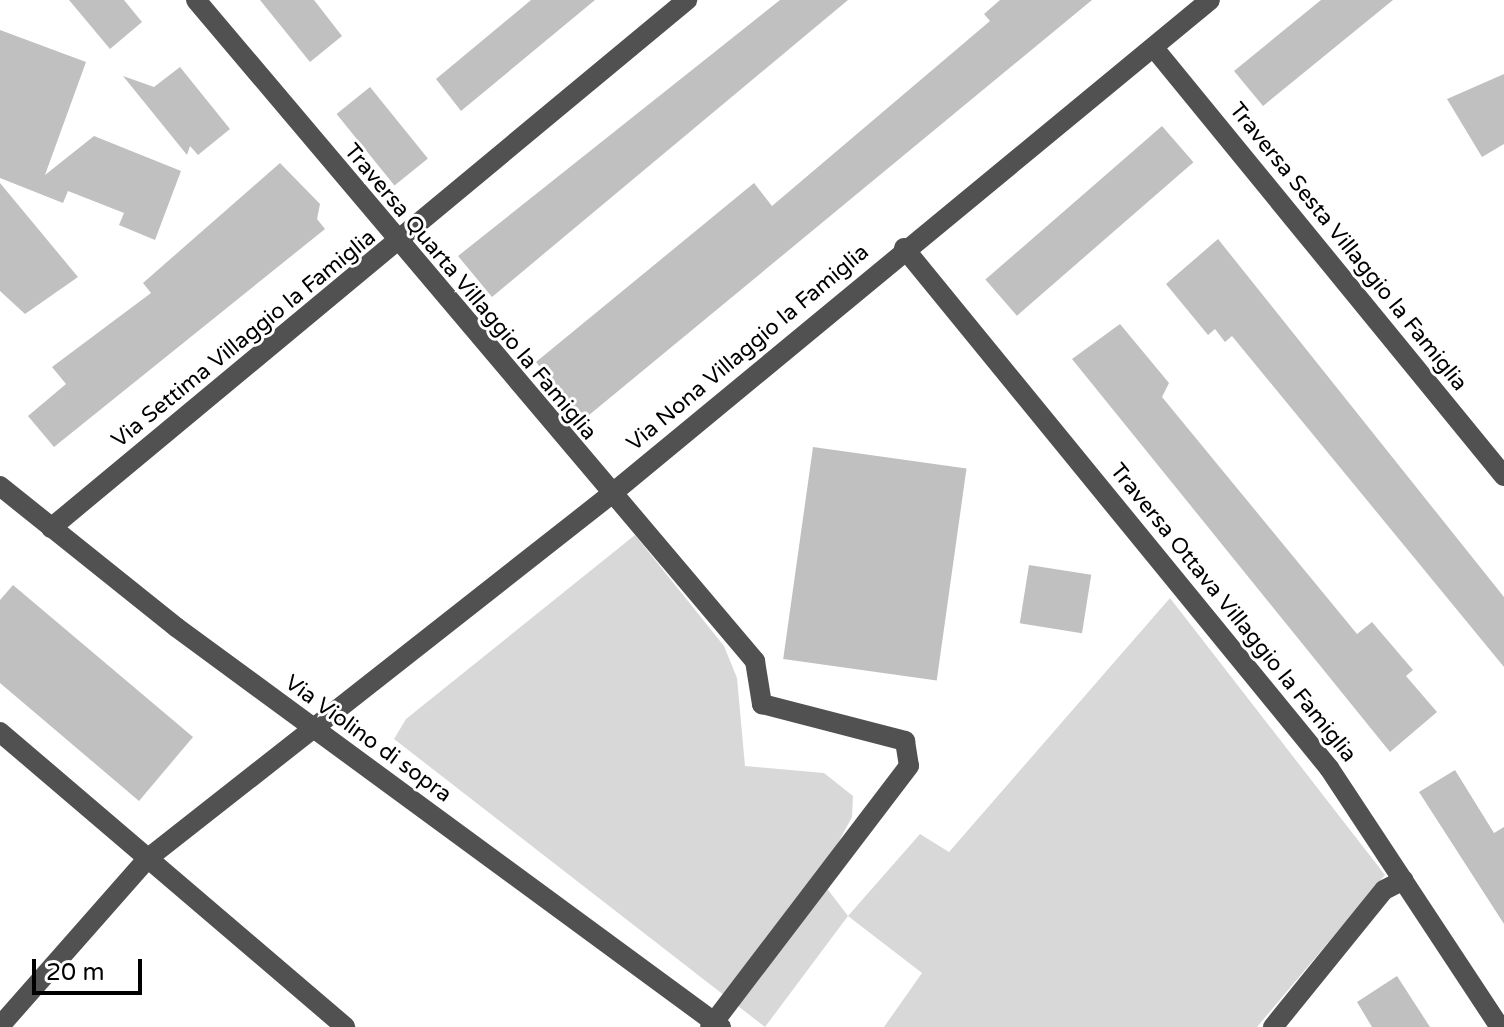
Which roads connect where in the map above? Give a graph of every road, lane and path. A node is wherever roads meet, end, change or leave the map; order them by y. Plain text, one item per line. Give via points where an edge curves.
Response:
1 (196, 0) edge
2 (687, 0) edge
3 (1210, 0) edge
4 (1154, 48) junction
5 (398, 243) junction
6 (904, 248) junction
7 (1504, 476) edge
8 (0, 486) edge
9 (609, 496) junction
10 (51, 528) junction
11 (314, 730) junction
12 (0, 732) edge
13 (147, 859) junction
14 (1404, 880) junction
15 (715, 1025) edge
16 (0, 1026) edge
17 (345, 1027) edge
18 (1273, 1027) edge
19 (1500, 1027) edge

1 - 5 street, Traversa Quarta Villaggio la Famiglia
2 - 5 street, Via Settima Villaggio la Famiglia
3 - 4 street, Via Nona Villaggio la Famiglia
4 - 6 street, Via Nona Villaggio la Famiglia
4 - 7 street, Traversa Sesta Villaggio la Famiglia
5 - 9 street, Traversa Quarta Villaggio la Famiglia
5 - 10 street, Via Settima Villaggio la Famiglia
6 - 9 street, Via Nona Villaggio la Famiglia
6 - 14 street, Traversa Ottava Villaggio la Famiglia via 1329,768
8 - 10 street, Via Violino di sopra
9 - 11 street, Via Nona Villaggio la Famiglia
9 - 15 street, Traversa Quarta Villaggio la Famiglia via 755,661 762,704 896,733 905,741 909,766
10 - 11 street, Via Violino di sopra
11 - 13 street, Via Nona Villaggio la Famiglia
11 - 15 street, Via Violino di sopra
12 - 13 street
13 - 16 street, Via Nona Villaggio la Famiglia
13 - 17 street
14 - 18 street via 1384,890
14 - 19 street, Traversa Ottava Villaggio la Famiglia

